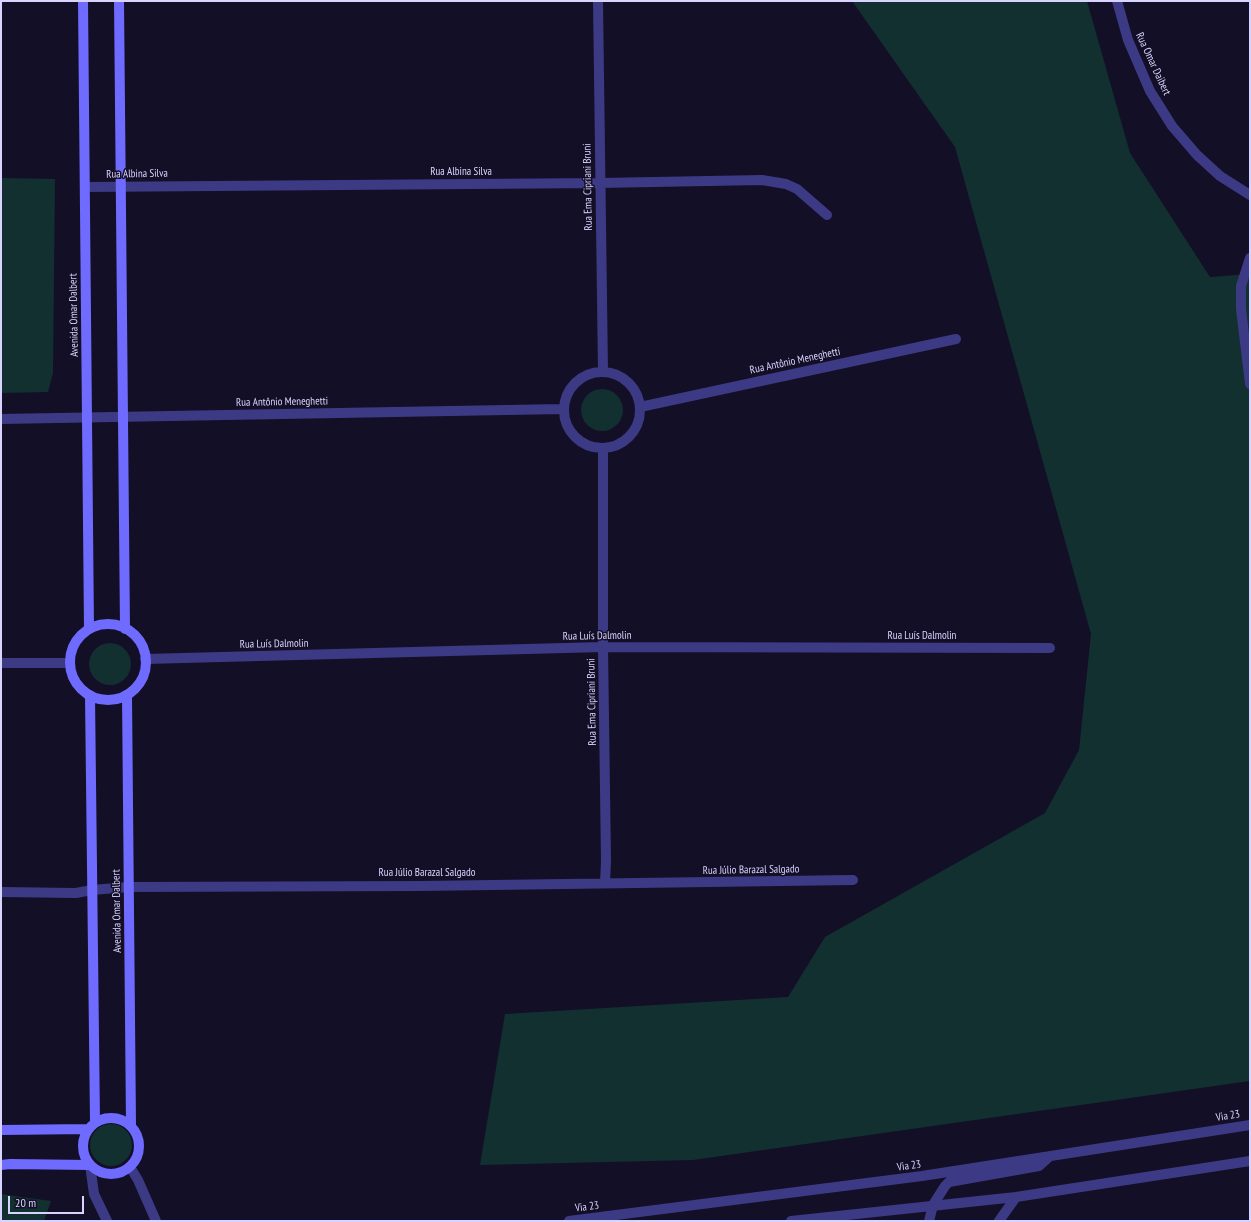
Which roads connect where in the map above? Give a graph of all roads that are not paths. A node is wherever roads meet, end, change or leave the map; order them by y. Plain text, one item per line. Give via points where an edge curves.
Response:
1 (83, 1) edge
2 (119, 1) edge
3 (598, 1) edge
4 (1117, 1) edge
5 (600, 183) junction
6 (85, 186) junction
7 (121, 186) junction
8 (1250, 195) edge
9 (826, 216) dead end
10 (1250, 258) edge
11 (956, 339) dead end
12 (603, 372) junction
13 (1250, 384) edge
14 (640, 407) junction
15 (563, 408) junction
16 (124, 417) junction
17 (88, 418) junction
18 (1, 419) edge
19 (604, 449) junction
20 (89, 629) junction
21 (126, 629) junction
22 (603, 647) junction
23 (1050, 648) dead end
24 (145, 659) junction
25 (1, 663) edge
26 (70, 663) junction
27 (90, 696) junction
28 (127, 696) junction
29 (853, 880) dead end
30 (605, 883) junction
31 (128, 887) junction
32 (92, 890) junction
33 (1, 892) edge
34 (131, 1125) junction
35 (1250, 1125) edge
36 (91, 1126) junction
37 (1, 1130) edge
38 (1050, 1156) junction
39 (1250, 1161) edge
40 (1, 1165) edge
41 (90, 1165) junction
42 (130, 1167) junction
43 (1016, 1197) junction
44 (933, 1205) junction
45 (815, 1218) junction
46 (107, 1221) edge
47 (156, 1221) edge
48 (569, 1221) edge
49 (791, 1221) edge
50 (835, 1221) edge
51 (929, 1221) edge
52 (999, 1221) edge

1 - 6 street, Avenida Omar Dalbert
2 - 7 street
3 - 5 street, Rua Ema Cipriani Bruni
4 - 8 street, Rua Omar Daibert via 1128,40 1144,79 1172,126 1197,155 1220,176
5 - 7 street, Rua Albina Silva
5 - 9 street, Rua Albina Silva via 762,180 786,184 797,189
5 - 12 street, Rua Ema Cipriani Bruni
6 - 7 street, Rua Albina Silva
6 - 17 street, Avenida Omar Dalbert
7 - 16 street
10 - 13 street via 1241,286 1241,309
11 - 14 street, Rua Antônio Meneghetti
12 - 14 street via 616,375 628,383 636,394
12 - 15 street via 588,374 576,382 567,394
14 - 19 street via 638,422 630,436 618,445
15 - 16 street, Rua Antônio Meneghetti
15 - 19 street via 566,424 574,438 588,446
16 - 17 street, Rua Antônio Meneghetti
16 - 21 street
17 - 18 street, Rua Antônio Meneghetti
17 - 20 street, Avenida Omar Dalbert
19 - 22 street, Rua Ema Cipriani Bruni
20 - 21 street via 107,624
20 - 26 street via 75,644
21 - 24 street via 139,641
22 - 23 street, Rua Luís Dalmolin
22 - 24 street, Rua Luís Dalmolin
22 - 30 street, Rua Ema Cipriani Bruni
24 - 28 street via 145,670 141,680
25 - 26 street
26 - 27 street via 76,682
27 - 28 street via 108,701
27 - 32 street
28 - 31 street, Avenida Omar Dalbert
29 - 30 street, Rua Júlio Barazal Salgado
30 - 31 street, Rua Júlio Barazal Salgado
31 - 32 street, Rua Júlio Barazal Salgado
31 - 34 street, Avenida Omar Dalbert
32 - 33 street, Rua Júlio Barazal Salgado via 76,893
32 - 36 street
34 - 36 street via 114,1117 104,1118
34 - 42 street via 137,1133 139,1151
35 - 38 street, Via 23
36 - 37 street
36 - 41 street via 82,1147
38 - 44 street via 1039,1166 949,1182
38 - 48 street, Via 23 via 922,1176
39 - 43 street
40 - 41 street
41 - 42 street via 106,1174 123,1172
41 - 46 street via 94,1194
42 - 47 street
43 - 44 street
43 - 52 street
44 - 45 street
44 - 51 street
45 - 49 street
45 - 50 street

